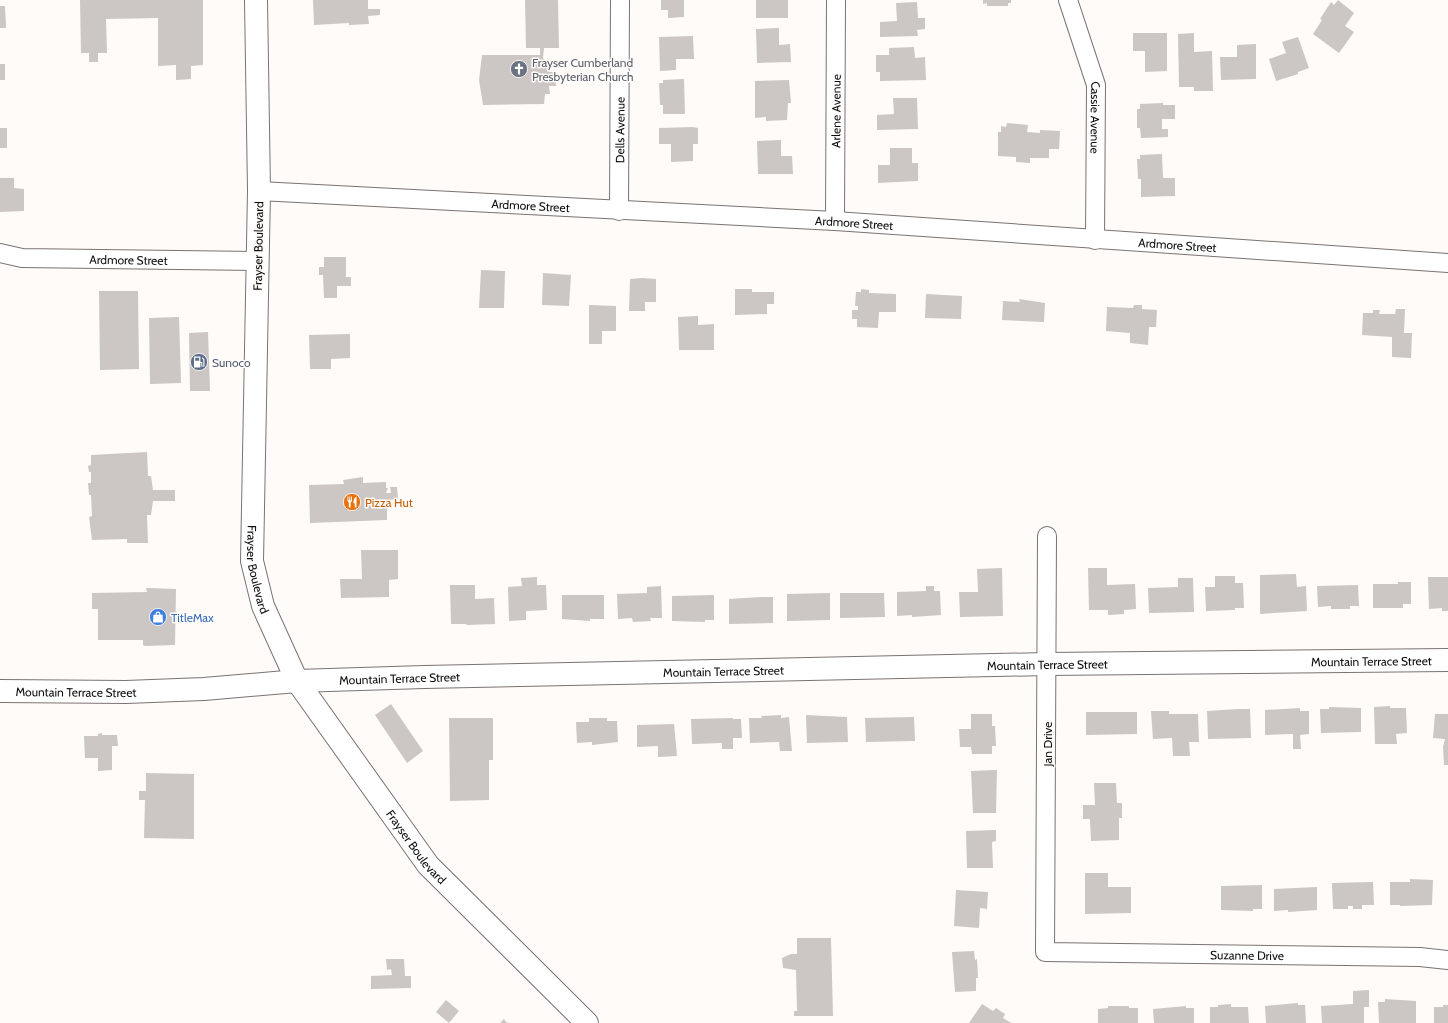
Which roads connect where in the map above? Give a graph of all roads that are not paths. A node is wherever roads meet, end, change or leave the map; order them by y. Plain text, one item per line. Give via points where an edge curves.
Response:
1 (256, 0) edge
2 (620, 0) edge
3 (836, 0) edge
4 (1068, 0) edge
5 (259, 191) junction
6 (619, 211) junction
7 (835, 222) junction
8 (1095, 240) junction
9 (0, 253) edge
10 (258, 261) junction
11 (1448, 263) edge
12 (1047, 536) dead end
13 (1448, 660) edge
14 (1047, 664) junction
15 (297, 681) junction
16 (0, 691) edge
17 (1045, 952) joint
18 (1448, 960) edge
19 (587, 1023) edge

1 - 5 street, Frayser Boulevard
2 - 6 street, Dells Avenue
3 - 7 street, Arlene Avenue
4 - 8 street, Cassie Avenue via 1096,85
5 - 6 street, Ardmore Street
5 - 10 street, Frayser Boulevard
6 - 7 street, Ardmore Street
7 - 8 street, Ardmore Street
8 - 11 street, Ardmore Street
9 - 10 street, Ardmore Street via 22,258
10 - 15 street, Frayser Boulevard via 252,561 263,606
12 - 14 street, Jan Drive
13 - 14 street, Mountain Terrace Street
14 - 15 street, Mountain Terrace Street
14 - 17 street, Jan Drive
15 - 16 street, Mountain Terrace Street via 204,689 126,692
15 - 19 street, Frayser Boulevard via 428,865
17 - 18 street, Suzanne Drive via 1420,957

